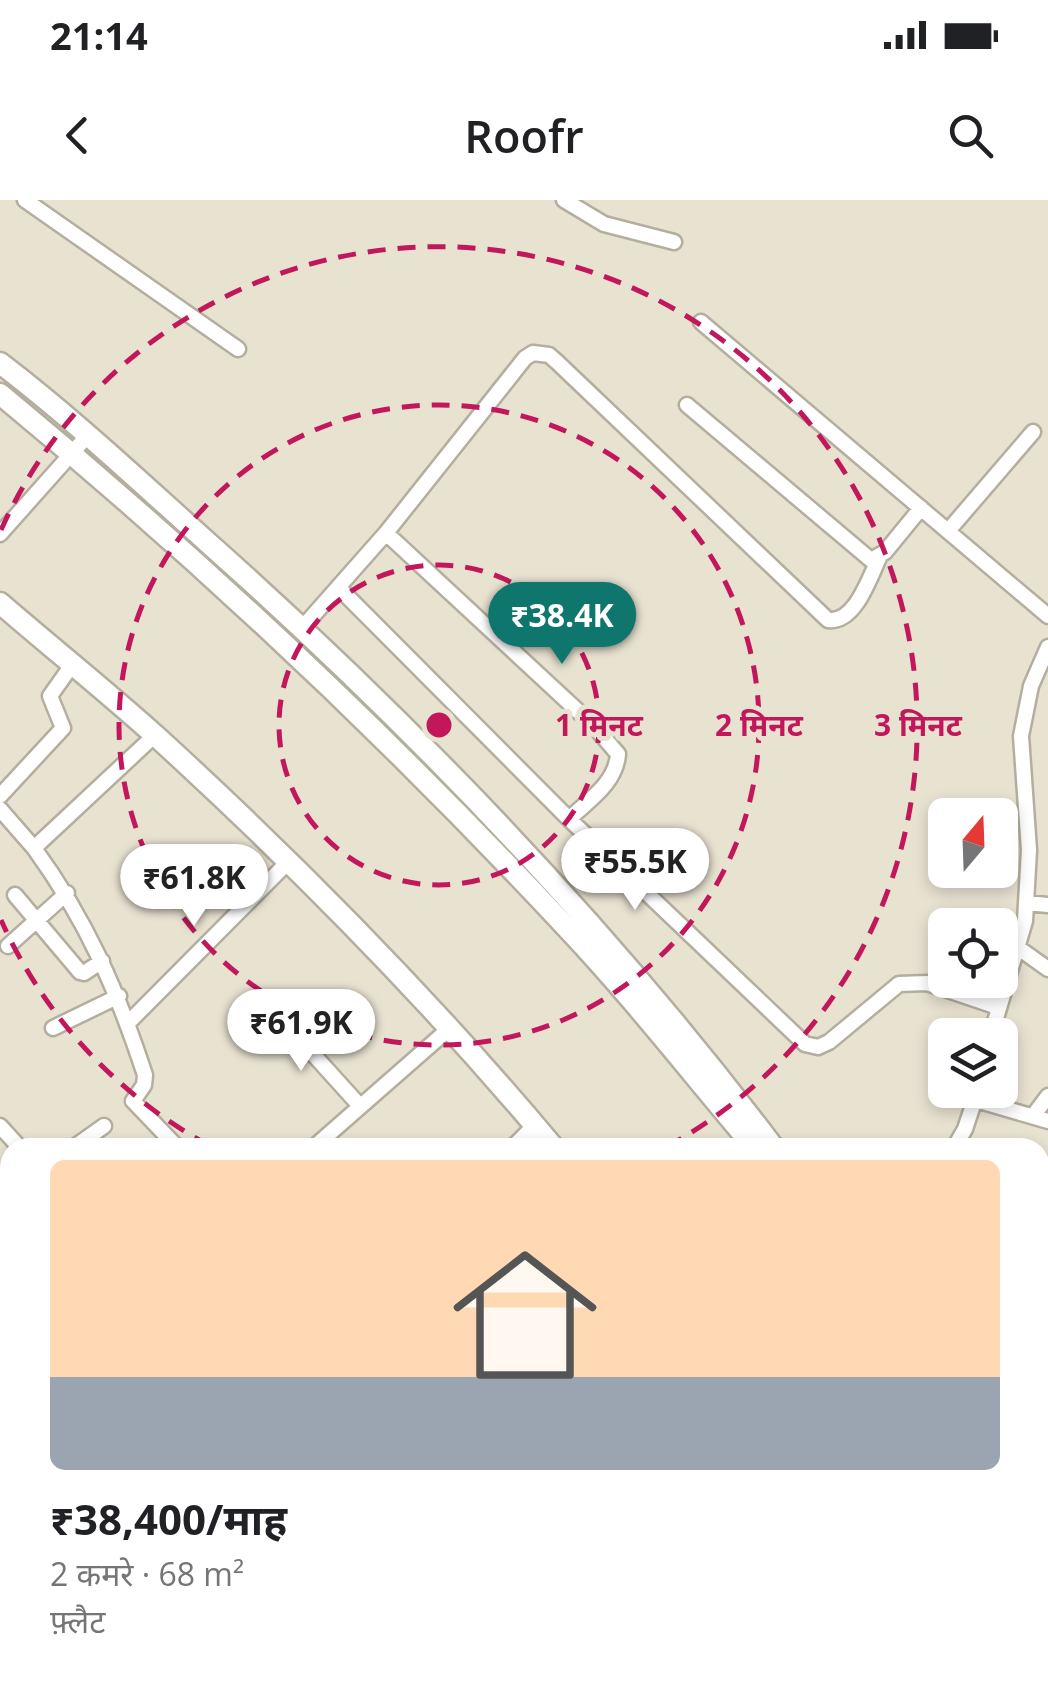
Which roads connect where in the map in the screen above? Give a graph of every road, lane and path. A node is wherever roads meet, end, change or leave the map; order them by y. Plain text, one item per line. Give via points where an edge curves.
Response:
1 (25, 200) edge
2 (564, 200) edge
3 (674, 242) dead end
4 (701, 322) dead end
5 (238, 349) dead end
6 (0, 363) edge
7 (0, 394) edge
8 (688, 405) dead end
9 (1033, 432) dead end
10 (88, 436) junction
11 (70, 454) junction
12 (921, 508) junction
13 (948, 531) junction
14 (386, 533) junction
15 (0, 534) edge
16 (879, 558) junction
17 (338, 586) junction
18 (0, 603) edge
19 (1048, 616) edge
20 (303, 627) junction
21 (1048, 647) edge
22 (72, 665) junction
23 (155, 735) junction
24 (0, 796) edge
25 (0, 809) edge
26 (570, 820) junction
27 (34, 848) junction
28 (288, 862) junction
29 (67, 893) junction
30 (15, 895) dead end
31 (1027, 904) junction
32 (1048, 905) edge
33 (36, 920) junction
34 (1018, 944) edge
35 (8, 946) dead end
36 (1018, 949) edge
37 (102, 961) junction
38 (1048, 970) edge
39 (119, 996) junction
40 (1001, 998) edge
41 (998, 1008) junction
42 (275, 1012) dead end
43 (995, 1018) edge
44 (128, 1024) junction
45 (52, 1028) dead end
46 (450, 1028) junction
47 (1048, 1096) edge
48 (360, 1106) junction
49 (971, 1108) edge
50 (1012, 1108) edge
51 (1041, 1119) edge
52 (535, 1125) junction
53 (104, 1126) dead end
54 (87, 1138) edge
55 (168, 1138) edge
56 (323, 1138) edge
57 (522, 1138) edge
58 (546, 1138) edge
59 (746, 1138) edge
60 (766, 1138) edge
61 (958, 1138) edge

1 - 5 street
2 - 3 street via 604,224
4 - 12 street
6 - 10 main road
7 - 11 main road
8 - 16 street via 863,556
9 - 13 street
10 - 11 street
10 - 20 main road
11 - 15 street
11 - 59 main road via 338,695 569,930
12 - 13 street
12 - 16 street
13 - 19 street
14 - 16 street via 525,358 542,353 828,620 842,618 853,606
14 - 17 street
14 - 26 street via 618,754 610,781
17 - 20 street
17 - 26 street
18 - 22 main road
20 - 60 main road via 609,942
21 - 31 street via 1021,736
22 - 23 main road
22 - 24 street via 50,696 63,728
23 - 27 street
23 - 28 main road
25 - 27 street
26 - 41 street via 805,1044 828,1042 900,984 927,983
27 - 29 street
28 - 44 street
28 - 46 main road
29 - 33 street
29 - 37 street
30 - 33 street
31 - 32 street
31 - 34 street
33 - 35 street
33 - 37 street via 80,972
36 - 38 street
37 - 39 street
39 - 44 street
39 - 45 street
40 - 41 street
41 - 43 street
42 - 48 street
44 - 55 street via 145,1076 133,1101
46 - 48 street
46 - 52 main road
47 - 51 street
48 - 56 street
49 - 61 street
50 - 51 street
52 - 57 street
52 - 58 main road
53 - 54 street

